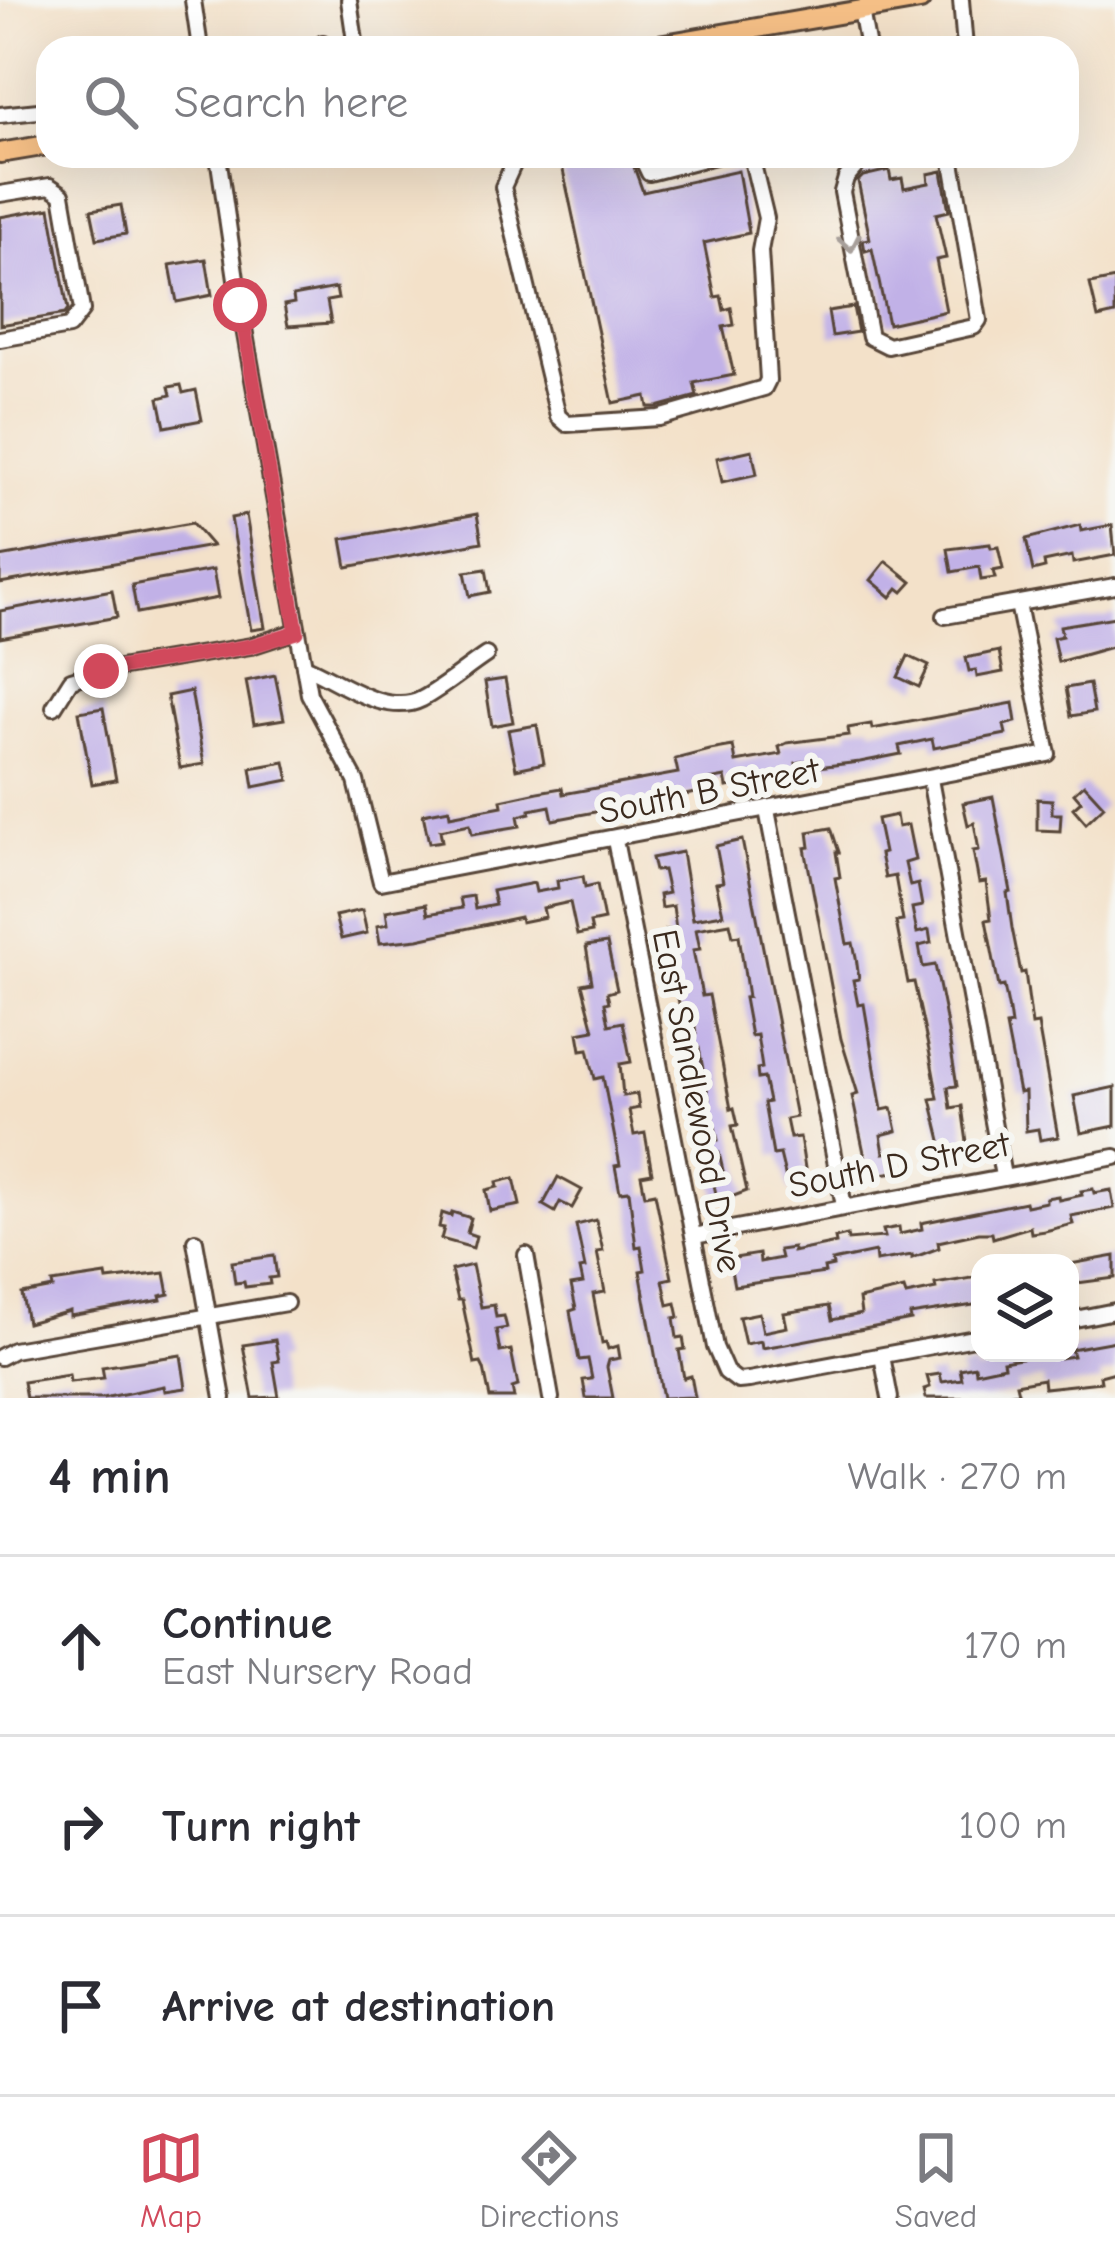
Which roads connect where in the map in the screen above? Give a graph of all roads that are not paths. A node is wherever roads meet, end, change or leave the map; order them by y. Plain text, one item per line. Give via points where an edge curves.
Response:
1 (193, 0) edge
2 (350, 0) edge
3 (920, 0) edge
4 (961, 0) edge
5 (835, 7) edge
6 (861, 10) junction
7 (198, 36) edge
8 (354, 36) edge
9 (729, 36) edge
10 (866, 36) edge
11 (963, 36) edge
12 (36, 111) edge
13 (0, 115) edge
14 (36, 147) edge
15 (0, 153) edge
16 (220, 168) edge
17 (512, 168) edge
18 (754, 168) edge
19 (855, 168) edge
20 (953, 168) edge
21 (0, 194) edge
22 (0, 339) edge
23 (1115, 586) edge
24 (1018, 604) junction
25 (945, 616) dead end
26 (297, 632) junction
27 (486, 655) dead end
28 (304, 667) junction
29 (53, 707) dead end
30 (930, 779) junction
31 (767, 810) junction
32 (615, 840) junction
33 (1115, 1157) edge
34 (1003, 1176) junction
35 (844, 1206) junction
36 (694, 1236) junction
37 (195, 1241) dead end
38 (526, 1255) dead end
39 (286, 1303) dead end
40 (1115, 1312) edge
41 (209, 1318) junction
42 (1079, 1318) edge
43 (971, 1339) edge
44 (882, 1356) junction
45 (0, 1357) edge
46 (223, 1398) edge
47 (551, 1398) edge
48 (890, 1398) edge

1 - 7 street
2 - 8 street
3 - 6 main road
4 - 11 street
5 - 6 main road
5 - 9 main road
6 - 10 street
12 - 13 street
14 - 15 main road
16 - 26 street
17 - 18 street via 503,187 558,416 567,424 659,418 764,388 766,222
19 -> 20 street via 842,191 870,337 888,346 979,320
21 - 22 street via 50,186 62,194 82,310 69,327
23 - 24 street
24 - 25 street
24 - 30 street, South B Street via 1048,754
26 - 28 street
26 - 29 street via 71,680
27 - 28 street via 405,704
28 - 32 street, South B Street via 309,694 356,781 381,882
30 - 31 street, South B Street
30 - 34 street
31 - 32 street, South B Street
31 - 35 street
32 - 36 street, East Sandlewood Drive
33 - 34 street, South D Street
34 - 35 street, South D Street
35 - 36 street, South D Street
36 - 44 street, East Sandlewood Drive via 715,1347 738,1381
37 - 41 street
38 - 47 street
39 - 41 street
40 - 42 street
41 - 45 street
41 - 46 street
43 - 44 street
44 - 48 street

